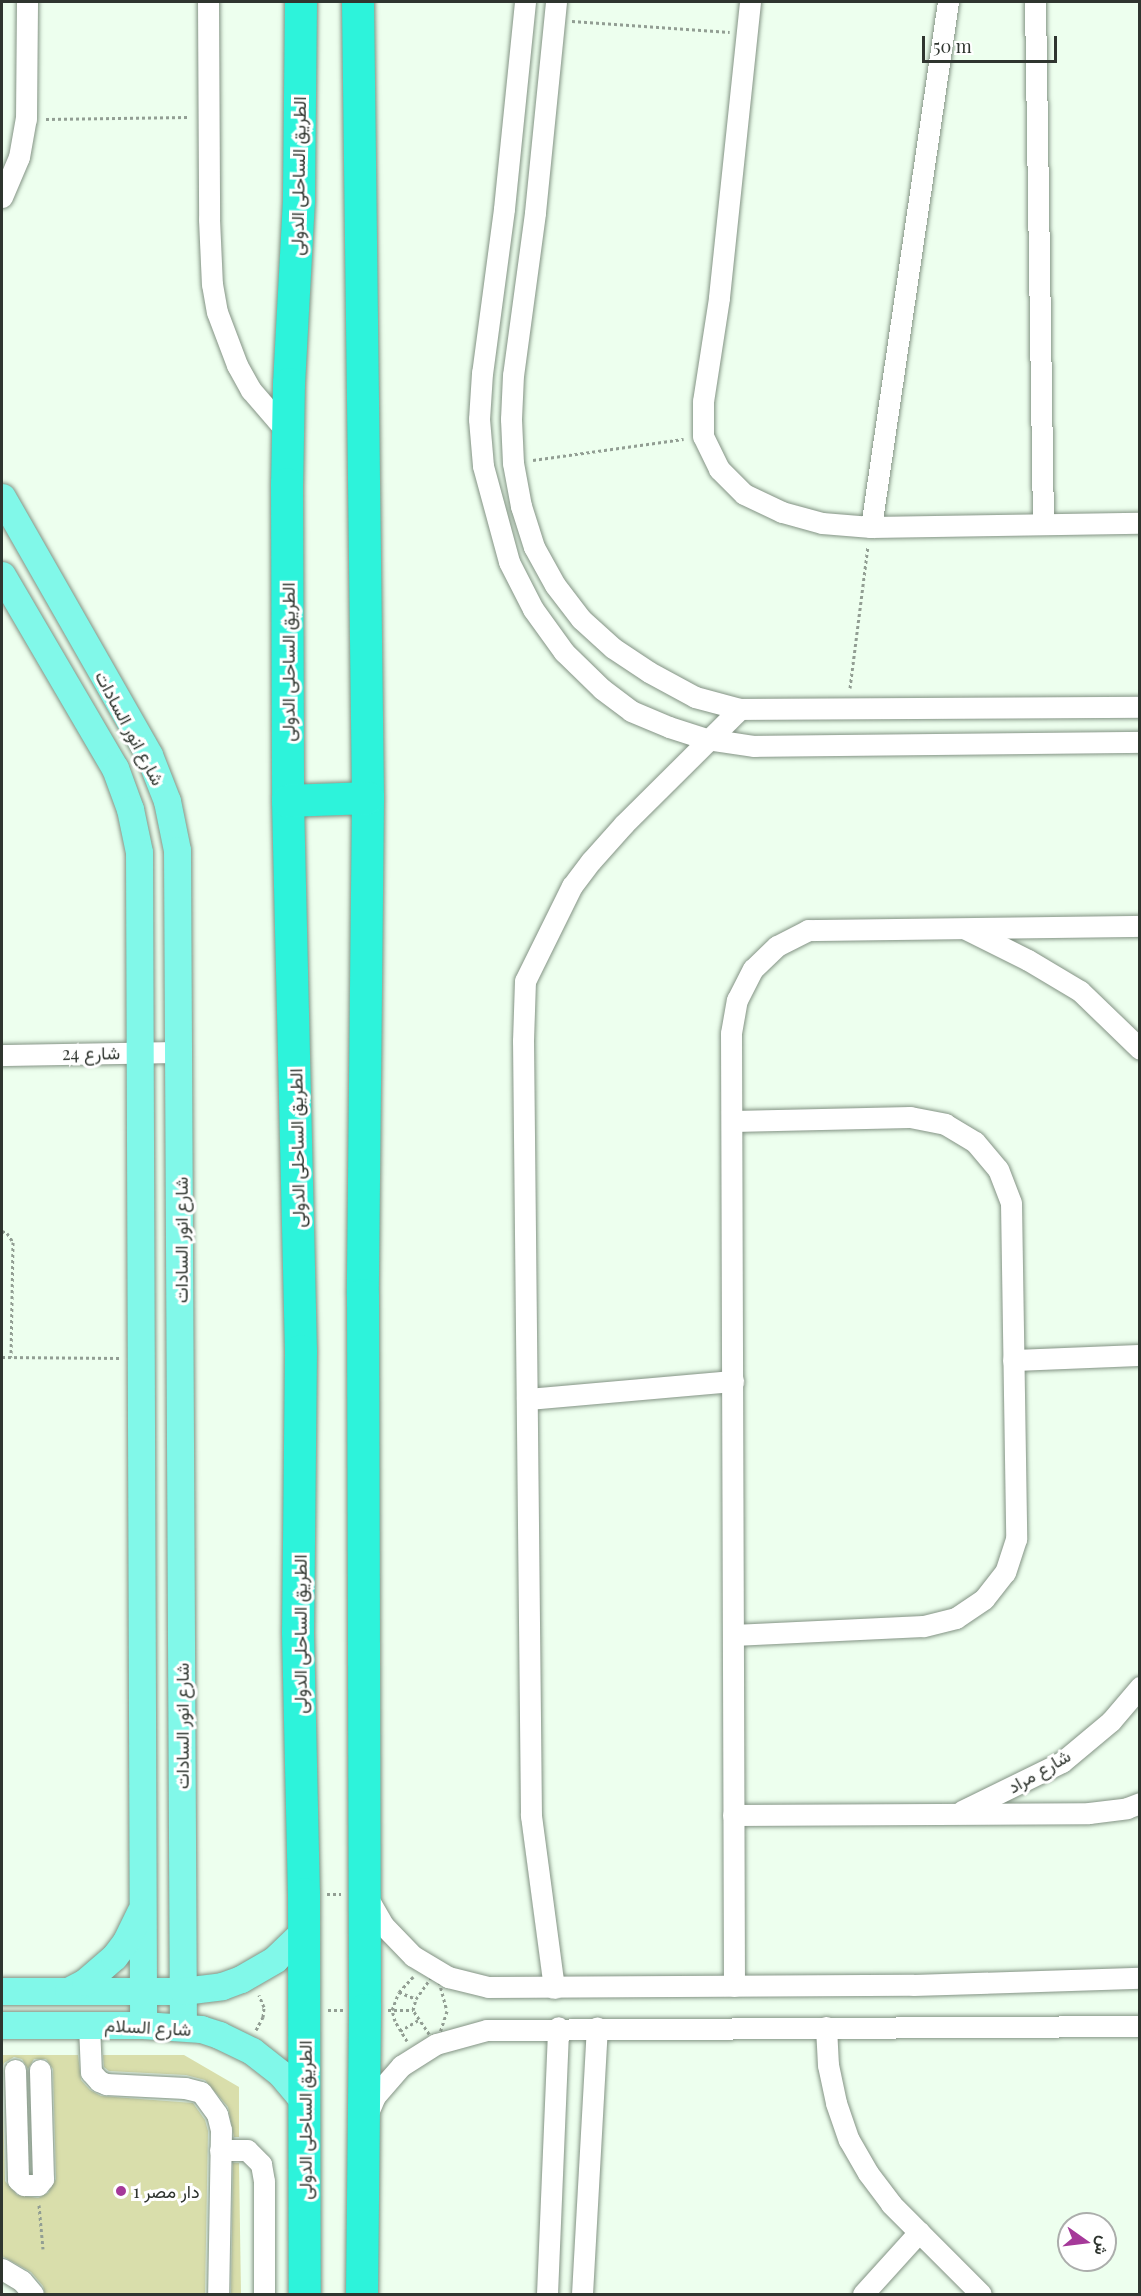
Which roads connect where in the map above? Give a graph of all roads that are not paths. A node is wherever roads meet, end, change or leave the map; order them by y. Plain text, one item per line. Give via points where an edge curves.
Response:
1 (27, 2) edge
2 (208, 2) edge
3 (301, 2) edge
4 (358, 2) edge
5 (525, 2) edge
6 (750, 2) edge
7 (948, 2) edge
8 (1035, 2) edge
9 (556, 10) edge
10 (2, 197) edge
11 (288, 433) junction
12 (2, 497) edge
13 (1140, 523) edge
14 (1043, 524) junction
15 (871, 526) junction
16 (2, 575) edge
17 (1140, 707) edge
18 (740, 709) junction
19 (707, 739) junction
20 (1140, 742) edge
21 (368, 798) junction
22 (288, 801) junction
23 (1140, 926) edge
24 (963, 928) junction
25 (1140, 1049) edge
26 (141, 1052) junction
27 (180, 1052) junction
28 (2, 1054) edge
29 (733, 1121) junction
30 (1140, 1355) edge
31 (1013, 1360) junction
32 (733, 1381) junction
33 (527, 1399) junction
34 (182, 1528) junction
35 (142, 1531) junction
36 (733, 1635) junction
37 (1140, 1687) edge
38 (1140, 1803) edge
39 (733, 1815) junction
40 (953, 1815) junction
41 (365, 1894) junction
42 (143, 1906) junction
43 (304, 1931) junction
44 (1140, 1978) edge
45 (734, 1986) junction
46 (554, 1988) junction
47 (68, 1991) junction
48 (143, 1991) junction
49 (183, 1991) junction
50 (2, 1992) edge
51 (2, 2025) edge
52 (89, 2025) junction
53 (143, 2025) junction
54 (183, 2026) junction
55 (1140, 2026) edge
56 (558, 2027) junction
57 (597, 2027) junction
58 (826, 2027) junction
59 (8, 2070) edge
60 (305, 2103) junction
61 (363, 2124) junction
62 (220, 2150) junction
63 (919, 2232) junction
64 (2, 2269) edge
65 (33, 2295) edge
66 (218, 2295) edge
67 (264, 2295) edge
68 (305, 2295) edge
69 (362, 2295) edge
70 (546, 2295) edge
71 (582, 2295) edge
72 (863, 2295) edge
73 (981, 2295) edge

1 - 10 street via 26,119 19,157
2 - 11 street via 210,255 217,312 251,390
3 - 11 highway, الطريق الساحلى الدولى via 299,200
4 - 21 highway
5 - 19 street via 480,396 483,466 494,511 514,571 533,609 564,652 631,711
6 - 15 street via 719,298 703,401 703,436 719,469 744,494 782,512 822,522
7 - 15 street
8 - 14 street
9 - 18 street via 513,375 510,419 520,506 534,547 555,585 581,619 613,648 649,672 695,697
11 - 22 highway, الطريق الساحلى الدولى
12 - 27 main road, شارع انور السادات via 149,755 167,801 179,874
13 - 14 street
14 - 15 street
16 - 26 main road, شارع انور السادات via 104,749 130,809 140,873
17 - 18 street
18 - 19 street
19 - 20 street via 754,746
19 - 33 street via 624,824 572,886 525,981
21 - 22 highway
21 - 41 highway via 362,1621
22 - 43 highway, الطريق الساحلى الدولى via 301,1316 298,1632
23 - 24 street
24 - 25 street via 1080,991
24 - 29 street via 808,930 777,946 753,969 737,1000 731,1033
26 - 27 street, شارع 24
26 - 28 street, شارع 24
26 - 35 main road, شارع انور السادات
27 - 34 main road, شارع انور السادات
29 - 31 street via 910,1117 945,1124 975,1142 998,1169 1011,1203
29 - 32 street
30 - 31 street
31 - 36 street via 1016,1539 1005,1572 984,1599 956,1618 922,1626
32 - 33 street
32 - 36 street
33 - 46 street via 531,1816
34 - 35 main road
34 - 49 main road, شارع انور السادات
35 - 42 main road, شارع انور السادات
36 - 39 street
37 - 40 street, شارع مراد via 1111,1721 1062,1762
38 - 40 street via 1089,1813
39 - 40 street
39 - 45 street
41 - 46 street via 397,1942 430,1967 488,1987
41 - 61 highway
42 - 47 main road via 114,1957
42 - 48 main road, شارع انور السادات
43 - 49 main road, شارع السلام via 275,1959 250,1974 222,1986
43 - 60 highway, الطريق الساحلى الدولى
44 - 45 street
45 - 46 street
47 - 48 main road, شارع السلام
47 - 50 main road, شارع السلام
48 - 49 main road, شارع السلام
48 - 53 main road, شارع انور السادات
49 - 54 main road, شارع انور السادات
51 - 52 main road, شارع السلام
52 - 53 main road, شارع السلام
52 - 62 street via 91,2072 99,2081 201,2092 220,2122
53 - 54 main road, شارع السلام
54 - 60 main road, شارع السلام via 244,2046 281,2074
55 - 58 street
56 - 57 street
56 - 61 street via 487,2030 436,2044 387,2080
56 - 70 street
57 - 58 street
57 - 71 street
58 - 63 street via 830,2075 849,2140 868,2174
59 - 59 street via 48,2070 43,2179 38,2185 24,2186 18,2180
60 - 68 highway, الطريق الساحلى الدولى
61 - 69 highway
62 - 66 street
62 - 67 street via 247,2150 261,2164
63 - 72 street
63 - 73 street
64 - 65 street via 22,2281

